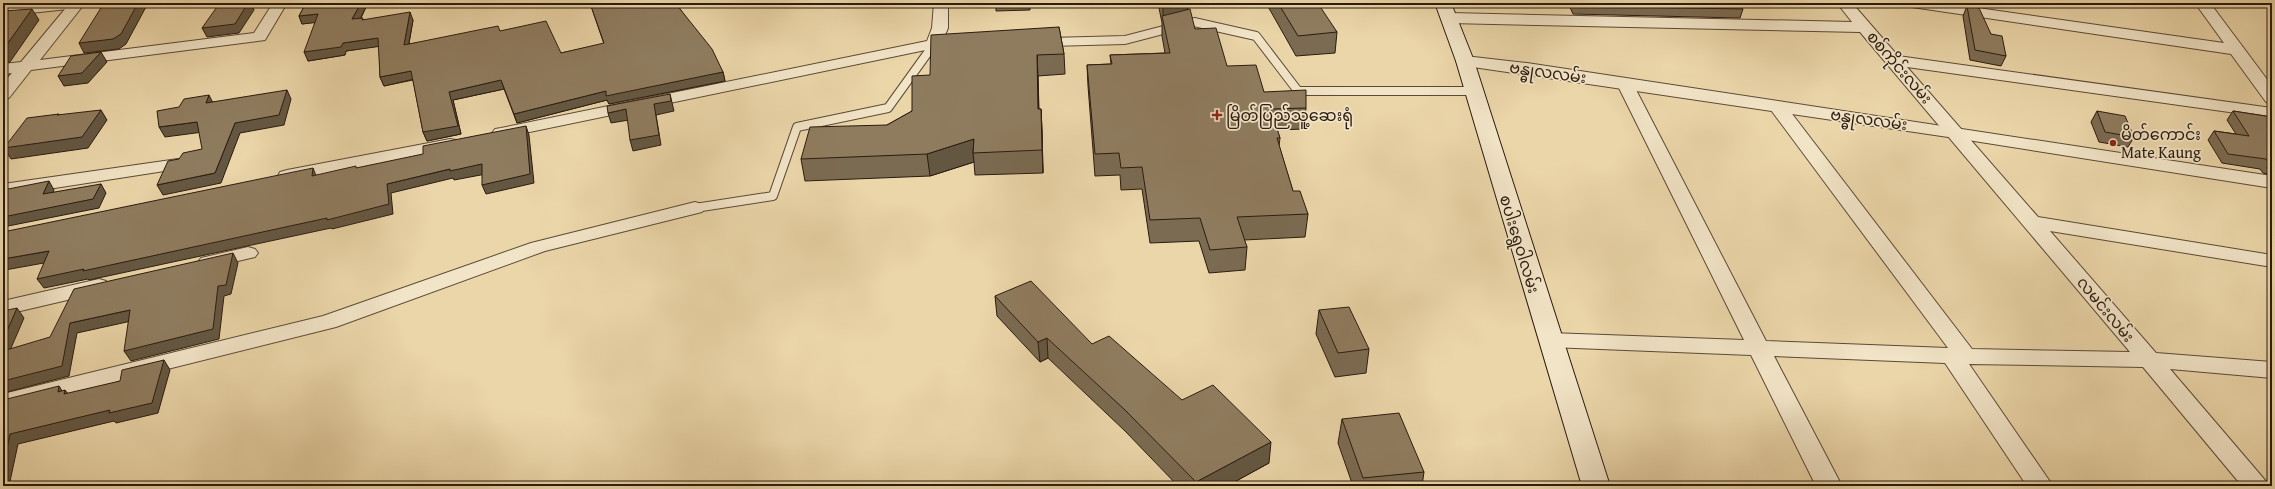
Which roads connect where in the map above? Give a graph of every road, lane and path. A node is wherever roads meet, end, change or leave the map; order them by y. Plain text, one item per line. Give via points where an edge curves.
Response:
1 (77, 3) edge
2 (280, 3) edge
3 (941, 3) edge
4 (1844, 3) edge
5 (1912, 3) edge
6 (2202, 3) edge
7 (3, 11) edge
8 (1446, 11) edge
9 (1864, 27) junction
10 (1044, 42) edge
11 (942, 44) junction
12 (2237, 50) junction
13 (1894, 60) junction
14 (1465, 61) junction
15 (26, 66) junction
16 (3, 69) edge
17 (1625, 84) junction
18 (1474, 92) junction
19 (3, 94) edge
20 (2272, 98) edge
21 (1777, 106) junction
22 (2272, 113) edge
23 (1955, 132) junction
24 (178, 164) edge
25 (267, 180) edge
26 (2272, 182) edge
27 (3, 190) edge
28 (695, 208) joint
29 (2031, 222) junction
30 (248, 253) dead end
31 (2272, 261) edge
32 (187, 266) edge
33 (118, 282) edge
34 (3, 308) edge
35 (1550, 340) junction
36 (1760, 348) junction
37 (1959, 356) junction
38 (2150, 360) junction
39 (2272, 370) edge
40 (3, 402) edge
41 (1596, 486) edge
42 (1829, 486) edge
43 (2040, 486) edge
44 (2257, 486) edge

1 - 7 street
1 - 15 street
2 - 15 street via 259,37
3 - 11 street
4 - 9 street, စစ်ကိုင်းလမ်း
5 - 12 street
6 - 12 street
8 - 9 street
8 - 14 street, စပါးရွေဝါလမ်း
9 - 13 street, စစ်ကိုင်းလမ်း
10 - 18 lane via 1125,40 1194,22 1256,36 1298,91
11 - 25 street
11 - 28 lane via 888,108 797,127 773,196
12 - 20 street
13 - 22 street
13 - 23 street, စစ်ကိုင်းလမ်း
14 - 17 street, ဗန္ဓုလလမ်း
14 - 18 street, စပါးရွေဝါလမ်း
15 - 16 street
15 - 19 street
17 - 21 street, ဗန္ဓုလလမ်း
17 - 36 street
18 - 35 street, စပါးရွေဝါလမ်း
21 - 23 street, ဗန္ဓုလလမ်း
21 - 37 street
23 - 26 street, ဗန္ဓုလလမ်း
23 - 29 street, လမင်းလမ်း
24 - 27 street
28 - 40 street via 538,247 328,322
29 - 31 street
29 - 38 street, လမင်းလမ်း
30 - 32 street
33 - 34 street
35 - 36 street
35 - 41 street, စပါးရွေဝါလမ်း
36 - 37 street
36 - 42 street
37 - 38 street
37 - 43 street
38 - 39 street
38 - 44 street, လမင်းလမ်း

